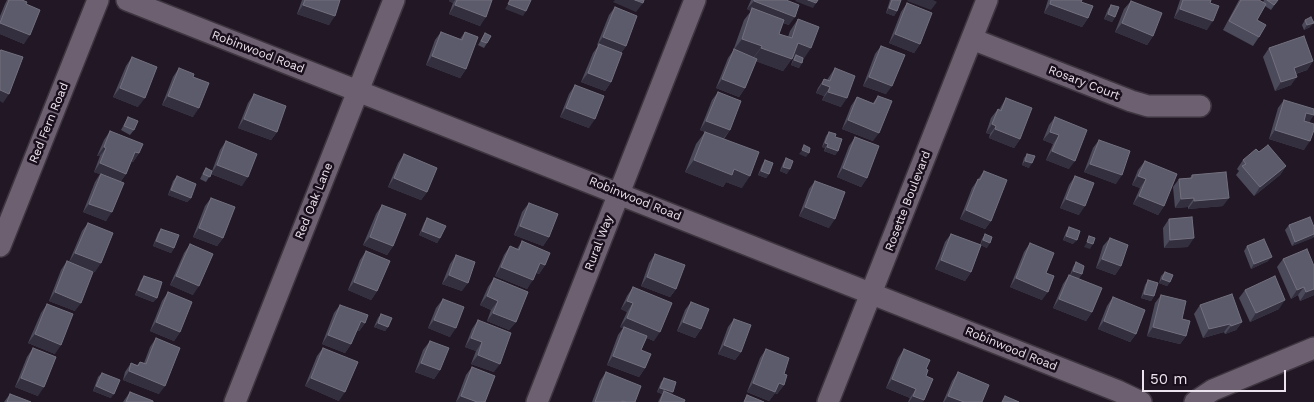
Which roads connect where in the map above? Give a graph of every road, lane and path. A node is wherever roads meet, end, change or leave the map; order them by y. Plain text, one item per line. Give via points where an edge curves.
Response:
1 (98, 0) edge
2 (127, 0) edge
3 (394, 0) edge
4 (695, 0) edge
5 (987, 0) edge
6 (972, 39) junction
7 (358, 91) junction
8 (1200, 106) dead end
9 (618, 194) junction
10 (0, 246) edge
11 (872, 294) junction
12 (1314, 348) edge
13 (235, 402) edge
14 (537, 402) edge
15 (828, 402) edge
16 (1141, 402) edge
17 (1195, 402) edge

1 - 10 street, Red Fern Road
2 - 7 street, Robinwood Road
3 - 7 street, Red Oak Lane
4 - 9 street, Rural Way
5 - 6 street, Rosette Boulevard
6 - 8 street, Rosary Court via 1148,106
6 - 11 street, Rosette Boulevard
7 - 9 street, Robinwood Road
7 - 13 street, Red Oak Lane
9 - 11 street, Robinwood Road
9 - 14 street, Rural Way
11 - 15 street, Rosette Boulevard
11 - 16 street, Robinwood Road
12 - 17 street via 1213,390

